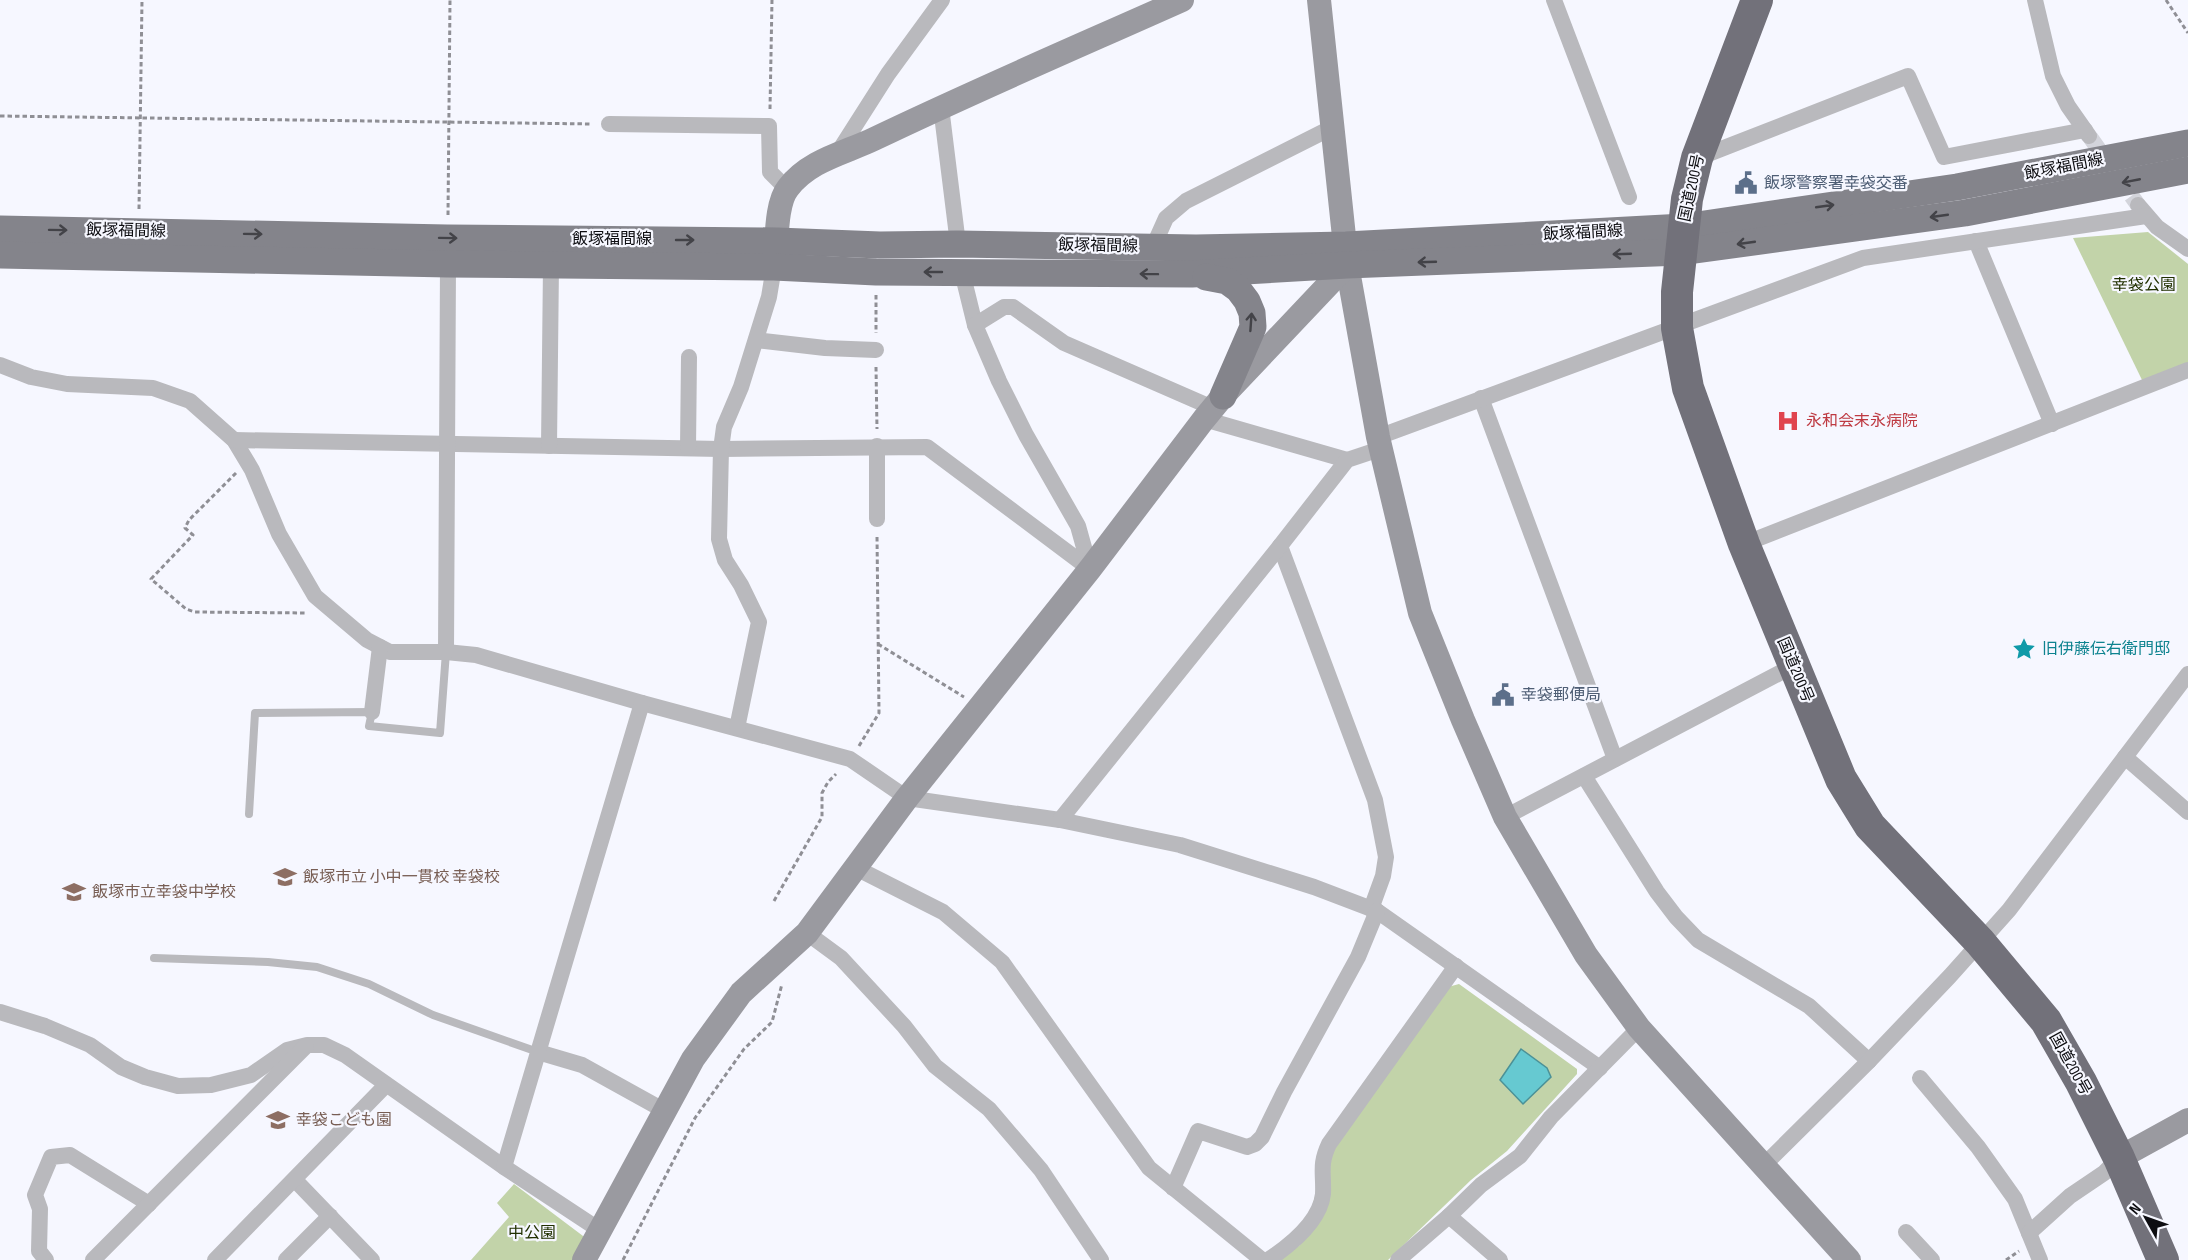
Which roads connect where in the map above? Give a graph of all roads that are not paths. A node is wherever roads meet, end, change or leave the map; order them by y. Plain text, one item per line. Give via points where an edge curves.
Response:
1 (942, 0) edge
2 (1182, 0) edge
3 (1319, 0) edge
4 (1554, 0) edge
5 (1757, 0) edge
6 (2036, 0) edge
7 (941, 107) junction
8 (609, 124) road end
9 (1333, 127) junction
10 (2182, 145) edge
11 (837, 155) junction
12 (1697, 158) junction
13 (2188, 170) edge
14 (787, 189) junction
15 (1629, 197) dead end
16 (0, 229) edge
17 (1682, 239) junction
18 (1976, 241) junction
19 (958, 244) junction
20 (1153, 247) junction
21 (2188, 249) edge
22 (448, 251) junction
23 (775, 254) junction
24 (0, 255) edge
25 (1346, 255) junction
26 (551, 265) junction
27 (962, 272) junction
28 (1192, 274) junction
29 (975, 325) junction
30 (1677, 328) junction
31 (756, 340) junction
32 (876, 350) dead end
33 (689, 357) dead end
34 (0, 365) edge
35 (2188, 370) edge
36 (1481, 398) junction
37 (1213, 407) junction
38 (2052, 424) junction
39 (234, 440) junction
40 (1379, 443) junction
41 (447, 445) junction
42 (549, 446) junction
43 (877, 446) junction
44 (688, 448) junction
45 (721, 449) junction
46 (1347, 460) junction
47 (877, 519) road end
48 (1744, 544) junction
49 (1280, 546) junction
50 (1090, 569) junction
51 (380, 647) junction
52 (446, 652) junction
53 (1793, 666) junction
54 (2188, 674) edge
55 (642, 703) junction
56 (372, 712) junction
57 (737, 729) junction
58 (2125, 757) junction
59 (1616, 759) junction
60 (1584, 776) junction
61 (908, 798) junction
62 (2188, 812) edge
63 (249, 814) dead end
64 (1505, 817) junction
65 (1059, 820) junction
66 (856, 868) junction
67 (1374, 910) junction
68 (799, 940) junction
69 (1980, 942) junction
70 (154, 958) dead end
71 (1456, 966) junction
72 (0, 1012) edge
73 (1639, 1028) junction
74 (307, 1045) junction
75 (538, 1052) junction
76 (1869, 1061) junction
77 (1600, 1068) junction
78 (1920, 1078) dead end
79 (386, 1085) junction
80 (665, 1111) junction
81 (2188, 1120) edge
82 (2120, 1158) junction
83 (1764, 1165) junction
84 (504, 1167) junction
85 (295, 1180) junction
86 (1173, 1188) junction
87 (149, 1204) junction
88 (330, 1216) junction
89 (1449, 1216) junction
90 (601, 1231) junction
91 (1906, 1232) dead end
92 (2029, 1233) junction
93 (46, 1260) edge
94 (93, 1260) edge
95 (215, 1260) edge
96 (286, 1260) edge
97 (372, 1260) edge
98 (584, 1260) edge
99 (1101, 1260) edge
100 (1262, 1260) edge
101 (1268, 1260) edge
102 (1398, 1260) edge
103 (1500, 1260) edge
104 (1849, 1260) edge
105 (1932, 1260) edge
106 (2040, 1260) edge
107 (2163, 1260) edge

1 - 11 street via 888,74
2 - 7 street
3 - 9 street
4 - 15 street
5 - 12 highway, 国道200号
6 - 12 street via 2053,76 2087,134 1944,157 1908,76
7 - 11 street
7 - 19 street
8 - 14 street via 769,126 770,172
9 - 20 street via 1186,201 1166,218
9 - 25 street
17 -> 10 main road, 飯塚福間線
11 - 14 street via 816,163
12 - 17 highway, 国道200号
13 -> 17 main road, 飯塚福間線 via 1965,213
14 - 23 street via 781,202
16 -> 22 main road, 飯塚福間線 via 138,232
17 - 25 main road, 飯塚福間線
17 - 30 highway, 国道200号
18 - 21 street via 2142,210
18 - 30 street via 1863,258
18 - 38 street
19 - 20 main road, 飯塚福間線
19 - 23 main road, 飯塚福間線 via 880,245
20 - 25 main road, 飯塚福間線
22 -> 23 main road, 飯塚福間線
22 - 24 main road, 飯塚福間線
22 - 26 main road, 飯塚福間線
22 - 41 street
23 - 26 main road, 飯塚福間線
27 -> 23 main road, 飯塚福間線 via 876,272
23 - 31 street via 770,297
25 - 28 main road, 飯塚福間線
25 - 37 street
25 - 40 street
26 - 42 street
28 -> 27 main road, 飯塚福間線
27 - 29 street
37 -> 28 main road via 1253,327 1252,313 1238,289 1227,281
29 - 37 street via 1004,307 1014,307 1064,343
29 - 50 street via 1026,435 1078,526
30 - 36 street
30 - 48 highway, 国道200号 via 1688,388
31 - 32 street
31 - 45 street via 724,427
33 - 44 street
34 - 39 street via 31,378 67,384 153,388 190,401
35 - 38 street
36 - 40 street
36 - 59 street
37 - 46 street
37 - 50 street
38 - 48 street
39 - 41 street
39 - 51 street via 249,464 279,534 315,596
40 - 46 street
40 - 64 street via 1420,613
41 - 42 street
41 - 52 street
42 - 44 street
43 - 45 street
43 - 47 street
43 - 50 street via 927,447
44 - 45 street
45 - 57 street via 719,539 724,560 759,622
46 - 49 street
48 - 53 highway, 国道200号
49 - 65 street
49 - 67 street via 1375,800 1386,857
50 - 61 street
51 - 52 street via 390,652
51 - 56 street
52 - 55 street via 476,655
52 - 56 lane via 440,733 369,726
53 - 59 street
53 - 69 highway, 国道200号 via 1841,779 1870,826
54 - 58 street
55 - 57 street
55 - 75 street
56 - 63 lane via 255,713
57 - 61 street via 850,759
58 - 62 street
58 - 69 street via 2009,910
59 - 60 street
60 - 64 street
60 - 76 street via 1657,892 1698,940 1809,1006
61 - 65 street
61 - 66 street
64 - 73 street via 1586,955
65 - 67 street via 1180,845
66 - 68 street
66 - 86 street via 943,912 1002,962 1128,1141 1149,1168
67 - 71 street
67 - 86 street via 1358,957 1262,1137 1247,1147 1198,1131
68 - 80 street via 741,993 693,1059
68 - 99 street via 841,958 935,1066 988,1109 1041,1170
69 - 76 street
69 - 82 highway, 国道200号 via 2046,1021
70 - 75 lane via 317,967 369,984 433,1015
71 - 77 street
71 - 101 street via 1329,1144 1322,1157 1323,1195 1318,1211 1294,1243
72 - 74 street via 90,1045 121,1067 145,1077 178,1086 211,1085 251,1075 287,1050
73 - 77 street
73 - 83 street
74 - 79 street via 324,1045 345,1055
74 - 87 street
75 - 80 street via 582,1065
75 - 84 street
76 - 83 street
77 - 89 street via 1551,1117 1520,1156 1481,1185
78 - 92 street via 1978,1147 2015,1200
79 - 84 street
79 - 85 street
80 - 90 street
81 - 82 street
82 - 92 street
82 - 107 highway, 国道200号
83 - 104 street
84 - 90 street
85 - 88 street
85 - 95 street
86 - 100 street
87 - 93 street via 70,1155 51,1157 35,1195 40,1209 39,1251
87 - 94 street
88 - 96 street
88 - 97 street
89 - 102 street
89 - 103 street
90 - 98 street
91 - 105 street
92 - 106 street

